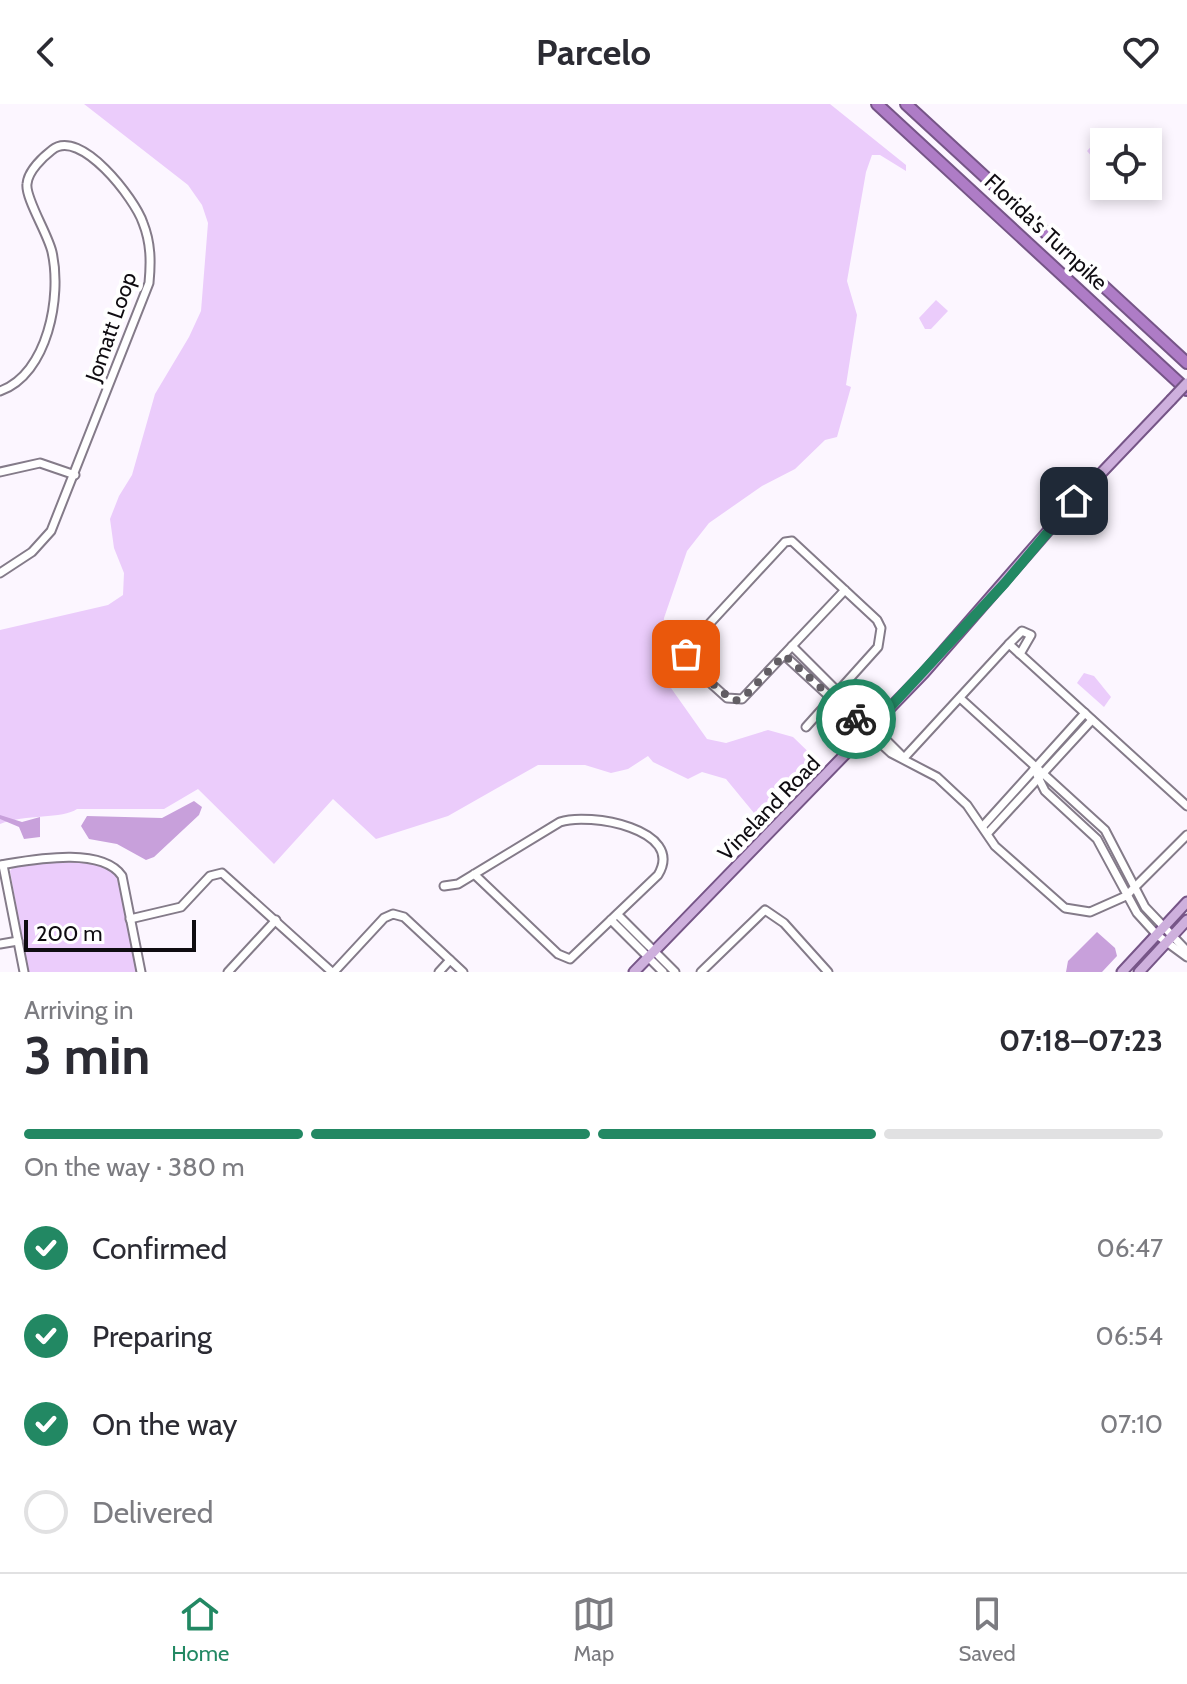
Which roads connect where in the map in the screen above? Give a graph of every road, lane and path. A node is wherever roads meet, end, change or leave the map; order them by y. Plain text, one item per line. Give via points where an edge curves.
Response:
1 (877, 104) edge
2 (906, 104) edge
3 (1187, 363) edge
4 (1187, 383) edge
5 (1187, 390) edge
6 (0, 391) edge
7 (0, 472) edge
8 (75, 475) junction
9 (0, 573) edge
10 (845, 590) junction
11 (1009, 644) junction
12 (792, 646) junction
13 (1020, 654) junction
14 (784, 655) junction
15 (839, 690) junction
16 (832, 698) junction
17 (960, 698) junction
18 (849, 706) junction
19 (1085, 713) junction
20 (1092, 720) junction
21 (806, 727) dead end
22 (871, 727) junction
23 (904, 758) junction
24 (1034, 769) junction
25 (1041, 776) junction
26 (1187, 806) edge
27 (985, 829) junction
28 (1187, 835) edge
29 (2, 865) edge
30 (474, 874) junction
31 (444, 886) dead end
32 (1136, 889) junction
33 (1126, 896) junction
34 (1187, 902) edge
35 (1145, 907) junction
36 (1137, 913) junction
37 (619, 916) junction
38 (130, 919) junction
39 (276, 920) junction
40 (611, 920) junction
41 (1187, 920) edge
42 (1160, 931) junction
43 (1169, 939) junction
44 (18, 941) junction
45 (0, 944) edge
46 (652, 954) junction
47 (1187, 954) edge
48 (450, 960) junction
49 (709, 964) junction
50 (24, 972) edge
51 (141, 972) edge
52 (228, 972) edge
53 (333, 972) edge
54 (439, 972) edge
55 (463, 972) edge
56 (634, 972) edge
57 (663, 972) edge
58 (675, 972) edge
59 (701, 972) edge
60 (717, 972) edge
61 (828, 972) edge
62 (1122, 972) edge
63 (1139, 972) edge

1 - 5 highway, Florida's Turnpike
2 - 3 highway, Florida's Turnpike
4 - 22 main road, Vineland Road, bridge
6 - 8 street, Jomatt Loop via 18,381 34,362 53,307 53,254 27,193 28,178 54,148 77,147 133,202 149,241 151,264 148,292
7 - 8 street via 40,463
8 - 9 street, Jomatt Loop via 51,531 32,552
10 - 12 street
10 - 14 street via 789,540 686,654 687,662 733,701 742,699
10 - 15 street via 881,628 878,647
11 - 13 street
11 - 13 street via 1022,631 1031,635
11 - 17 street
12 - 14 street
12 - 15 street
13 - 19 street
14 - 16 street
15 - 16 street
15 - 18 street
16 - 18 street
16 - 21 street
17 - 23 street
17 - 24 street
18 - 22 street
19 - 20 street
19 - 24 street
20 - 25 street
20 - 26 street
22 - 23 street
22 - 46 main road, Vineland Road
23 - 27 street via 937,777
24 - 25 street
24 - 27 street
25 - 27 street
25 - 32 street via 1112,839
25 - 33 street via 1045,791 1097,839
27 - 33 street via 995,846 1065,908 1090,912
28 - 32 street
29 - 38 street via 46,858 106,861 122,876
29 - 44 street
30 - 31 street
30 - 37 street via 560,822 594,818 652,837 663,851 658,875
30 - 40 street via 563,958 576,955
32 - 33 street
32 - 35 street
33 - 36 street
34 - 42 main road
35 - 36 street
35 - 42 street
36 - 42 street
37 - 40 street
37 - 46 street
38 - 39 street via 181,907 216,872 229,877
38 - 51 street
39 - 52 street
39 - 53 street
40 - 46 street
41 - 43 main road
42 - 43 street
42 - 62 main road
43 - 47 street
43 - 63 main road
44 - 45 street
44 - 50 street
46 - 56 main road, Vineland Road
46 - 57 street
46 - 58 street
48 - 53 street via 404,917 393,914
48 - 54 street
48 - 55 street
49 - 59 street
49 - 60 street
49 - 61 street via 765,910 784,923

